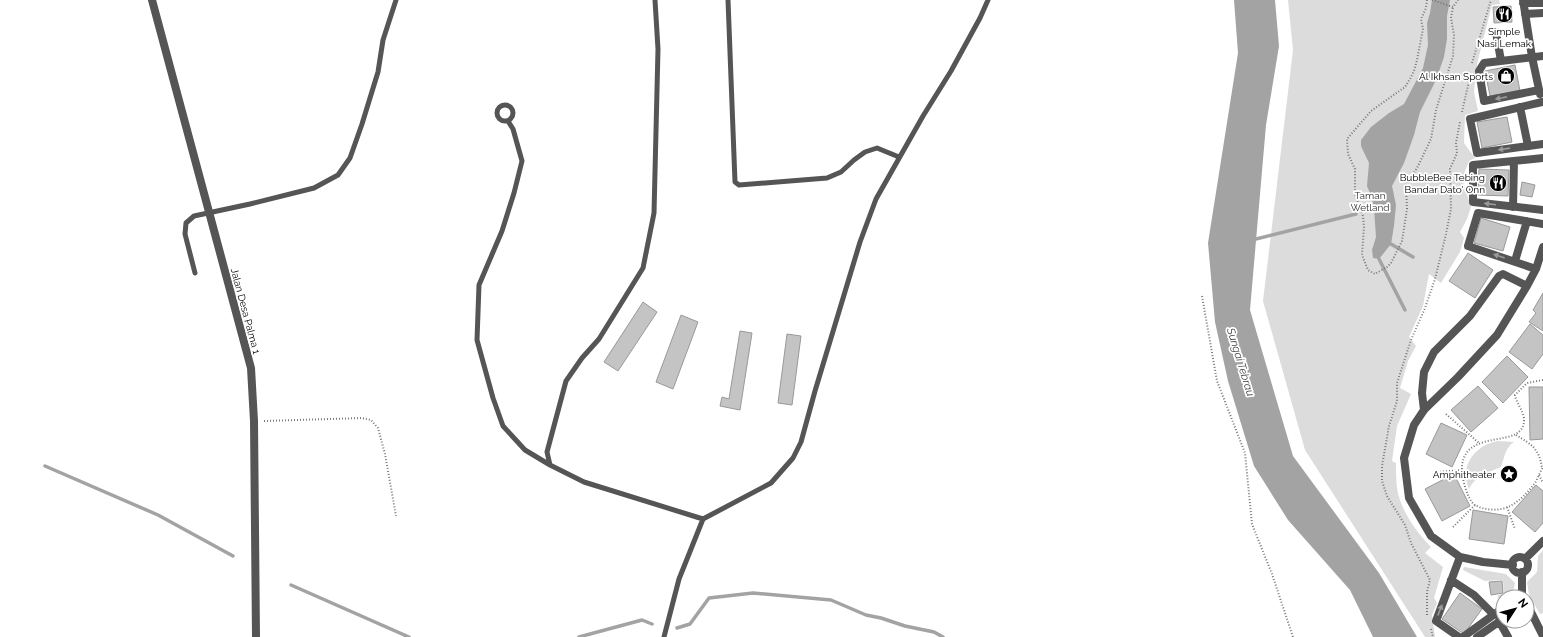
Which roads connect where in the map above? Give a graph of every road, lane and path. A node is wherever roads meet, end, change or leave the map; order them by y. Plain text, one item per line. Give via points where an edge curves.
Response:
1 (152, 0) edge
2 (396, 0) edge
3 (655, 0) edge
4 (728, 0) edge
5 (988, 0) edge
6 (1427, 0) edge
7 (1432, 0) edge
8 (1458, 0) edge
9 (1491, 0) edge
10 (1523, 2) edge
11 (1543, 2) edge
12 (1453, 7) junction
13 (1543, 13) edge
14 (1524, 14) junction
15 (1496, 32) dead end
16 (1543, 56) edge
17 (1532, 57) junction
18 (1501, 61) junction
19 (1471, 66) dead end
20 (1471, 72) dead end
21 (1539, 90) junction
22 (1542, 105) edge
23 (1520, 107) junction
24 (508, 121) dead end
25 (1543, 144) edge
26 (1528, 146) junction
27 (900, 157) junction
28 (1543, 158) edge
29 (1514, 161) junction
30 (1513, 206) junction
31 (1543, 210) edge
32 (209, 213) junction
33 (1527, 221) junction
34 (1543, 224) edge
35 (1543, 247) edge
36 (1515, 261) junction
37 (1536, 269) junction
38 (195, 273) dead end
39 (1527, 286) junction
40 (1202, 296) dead end
41 (1411, 340) dead end
42 (1543, 380) edge
43 (1424, 410) junction
44 (1446, 414) dead end
45 (254, 421) junction
46 (1516, 435) junction
47 (1480, 444) junction
48 (550, 466) junction
49 (1542, 468) edge
50 (1462, 470) junction
51 (1437, 472) dead end
52 (1539, 475) junction
53 (1543, 483) edge
54 (1474, 505) junction
55 (1507, 507) junction
56 (396, 516) dead end
57 (703, 519) junction
58 (1453, 527) dead end
59 (1515, 529) dead end
60 (1543, 541) edge
61 (1460, 557) junction
62 (1525, 559) junction
63 (1513, 565) junction
64 (1522, 572) junction
65 (1451, 580) junction
66 (1521, 589) edge
67 (1495, 614) edge
68 (1495, 620) edge
69 (1535, 620) edge
70 (1495, 621) edge
71 (1543, 636) edge
72 (256, 637) edge
73 (664, 637) edge
74 (1293, 637) edge
75 (1459, 637) edge
76 (1463, 637) edge
77 (1477, 637) edge

1 - 32 street, Jalan Desa Palma 1
2 - 32 lane via 362,124 350,158 338,175 314,188
3 - 48 lane via 658,49 654,213 643,268 599,339 566,381 547,452
4 - 27 lane via 734,182 738,186 827,178 841,172 865,152 877,148
5 - 27 lane via 951,71
6 - 12 path via 1421,19 1423,30 1417,60 1410,79 1405,87 1371,111 1347,139 1348,154 1355,169 1355,194 1363,216 1362,255 1368,270 1375,274 1391,263 1401,245 1407,209 1406,185 1431,139 1436,110 1453,56
7 - 12 path
8 - 12 path
9 - 19 path
10 - 11 street
10 - 14 street
13 - 14 street
14 - 17 street
15 - 18 street
16 - 17 street
17 - 18 street
17 - 21 street
21 -> 18 street via 1484,101 1479,71 1484,63
20 - 41 path via 1456,143 1457,153 1450,169 1451,209 1446,234 1435,279
21 - 22 street
22 - 23 street
23 - 26 street
26 -> 23 street via 1477,154 1470,119
24 - 48 lane via 513,129 522,161 502,231 479,285 477,340 503,426 524,450
25 - 26 street
27 - 57 lane via 876,199 860,242 801,442 793,458 771,483
28 - 29 street
29 - 30 street
30 -> 29 street via 1473,202 1473,165
30 - 31 street
32 - 38 lane via 194,216 186,222 185,234
32 - 45 street, Jalan Desa Palma 1 via 251,368
33 - 34 street
33 - 36 street
36 -> 33 street via 1468,246 1478,213
35 - 37 street
36 - 37 street
37 - 39 street
39 - 43 street via 1497,335 1458,378
39 - 43 street via 1504,274 1499,276 1470,316 1434,352 1424,372
40 - 74 path via 1217,381 1245,453 1252,524
42 - 46 path via 1527,383 1515,395 1524,421 1522,429
43 - 61 street via 1414,425 1404,458 1409,498 1431,536
44 - 47 path
45 - 56 path via 362,418 371,420 378,428 384,448
45 - 72 street, Jalan Desa Palma 1
46 - 47 path
46 - 49 path via 1534,447 1539,454
47 - 50 path via 1467,453
48 - 57 lane via 584,482
49 - 52 path
50 - 51 path
50 - 54 path via 1469,498
52 - 53 path
52 - 55 path via 1523,497
54 - 55 path via 1486,509
54 - 58 path
55 - 59 path
57 - 73 lane via 678,579
60 - 62 street
61 - 63 street
61 - 65 street
62 - 63 street via 1516,559
62 - 64 street via 1528,568
63 - 64 street via 1515,570
64 - 66 street
65 - 67 street via 1474,595
75 -> 65 street via 1436,621
68 - 76 street
69 - 71 street
70 - 77 street

